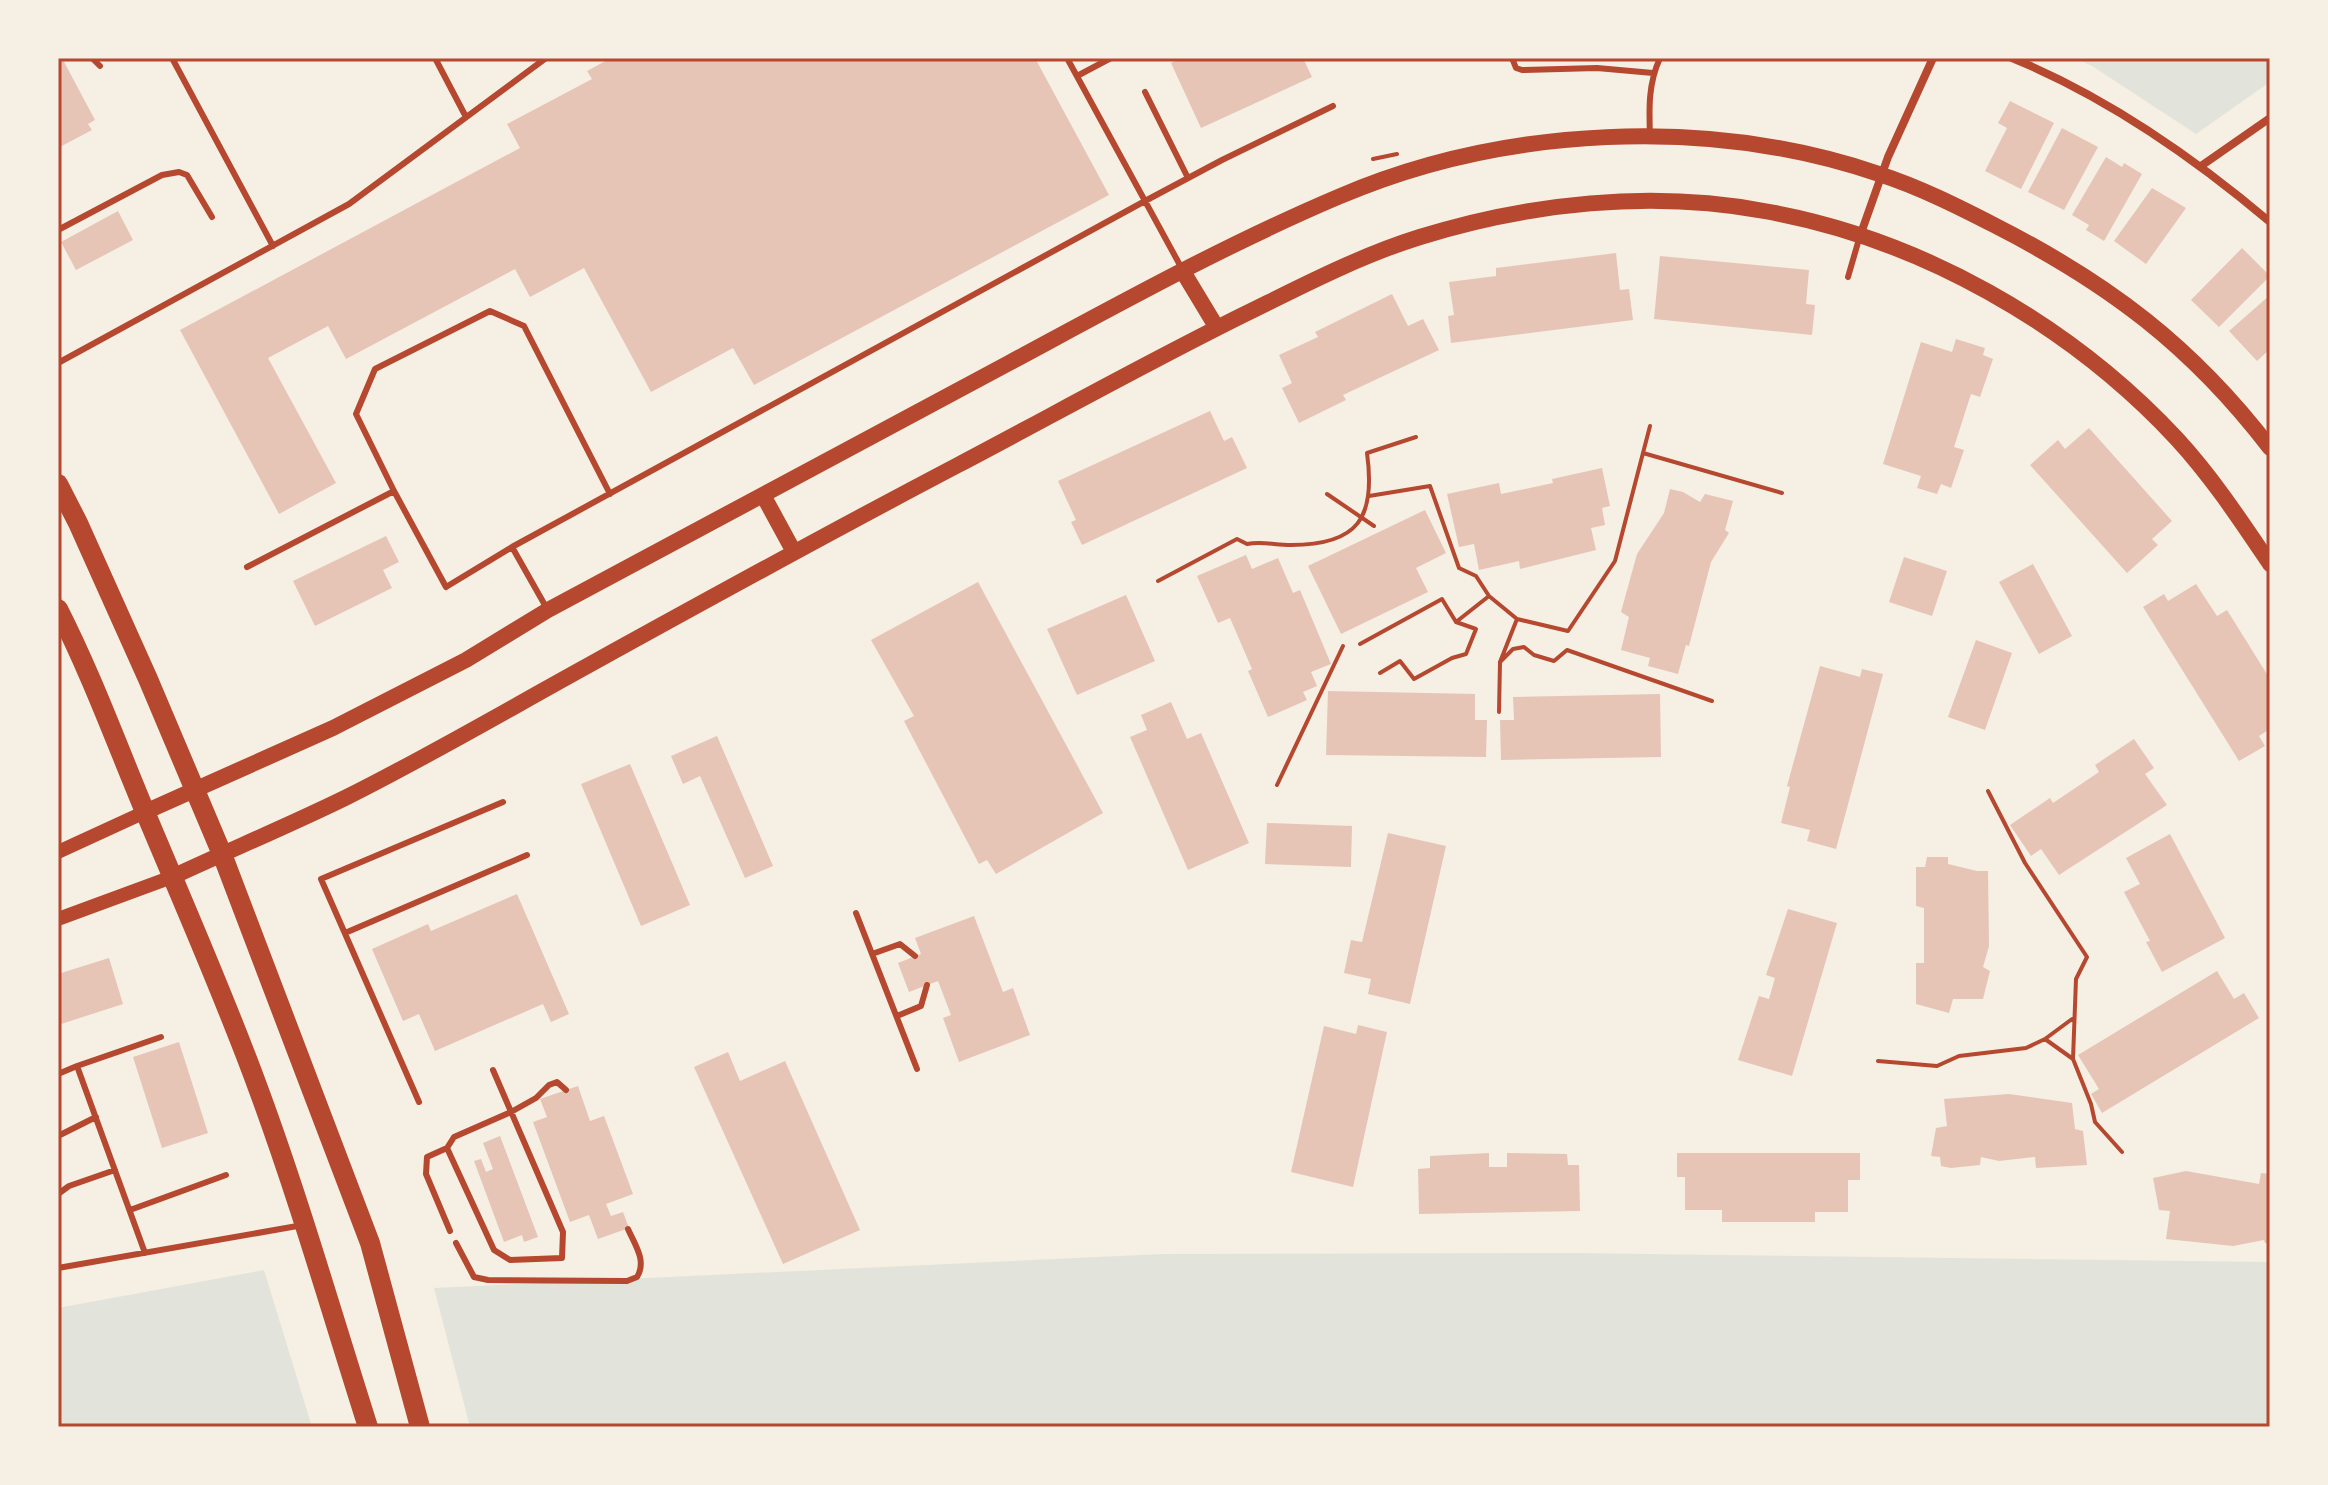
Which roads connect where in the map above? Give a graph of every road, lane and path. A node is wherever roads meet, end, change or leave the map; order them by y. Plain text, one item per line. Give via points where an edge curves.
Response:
1 (92, 58) edge
2 (172, 58) edge
3 (435, 58) edge
4 (546, 58) edge
5 (1067, 58) edge
6 (1111, 58) edge
7 (1512, 58) edge
8 (1660, 58) edge
9 (1933, 58) edge
10 (2012, 58) edge
11 (100, 66) dead end
12 (1653, 73) junction
13 (1077, 76) junction
14 (1145, 92) dead end
15 (1333, 106) dead end
16 (466, 117) junction
17 (2270, 118) edge
18 (1650, 137) junction
19 (2201, 166) junction
20 (1881, 174) junction
21 (1188, 178) junction
22 (1145, 201) junction
23 (212, 217) dead end
24 (2270, 222) edge
25 (58, 230) edge
26 (1860, 236) junction
27 (273, 246) junction
28 (1182, 270) junction
29 (1848, 277) dead end
30 (1217, 328) junction
31 (58, 363) edge
32 (1650, 426) dead end
33 (1416, 437) dead end
34 (2270, 448) edge
35 (1643, 453) junction
36 (58, 484) edge
37 (394, 491) junction
38 (1782, 493) dead end
39 (610, 494) junction
40 (1327, 494) dead end
41 (763, 495) junction
42 (1369, 496) junction
43 (1361, 518) junction
44 (1374, 526) dead end
45 (512, 547) junction
46 (794, 552) junction
47 (2270, 564) edge
48 (247, 567) dead end
49 (1158, 581) dead end
50 (1489, 596) junction
51 (58, 609) edge
52 (548, 610) junction
53 (1517, 619) junction
54 (1456, 622) junction
55 (1360, 644) dead end
56 (1343, 646) dead end
57 (1500, 662) junction
58 (1380, 673) dead end
59 (1712, 701) dead end
60 (1499, 712) dead end
61 (1277, 785) dead end
62 (195, 790) junction
63 (1988, 791) dead end
64 (503, 802) dead end
65 (145, 812) junction
66 (58, 852) edge
67 (222, 854) junction
68 (527, 855) dead end
69 (172, 877) junction
70 (856, 913) dead end
71 (58, 919) edge
72 (345, 933) junction
73 (872, 954) junction
74 (915, 956) dead end
75 (927, 985) dead end
76 (897, 1016) junction
77 (2073, 1018) junction
78 (161, 1037) dead end
79 (2045, 1039) junction
80 (2073, 1059) junction
81 (1878, 1061) dead end
82 (77, 1066) junction
83 (917, 1069) dead end
84 (493, 1070) dead end
85 (58, 1074) edge
86 (566, 1090) dead end
87 (419, 1102) dead end
88 (511, 1112) junction
89 (96, 1117) junction
90 (58, 1136) edge
91 (447, 1148) junction
92 (2122, 1152) dead end
93 (115, 1170) junction
94 (226, 1175) dead end
95 (58, 1194) edge
96 (130, 1210) junction
97 (304, 1225) junction
98 (628, 1229) dead end
99 (450, 1231) dead end
100 (456, 1243) dead end
101 (145, 1253) junction
102 (58, 1268) edge
103 (368, 1427) edge
104 (420, 1427) edge

1 - 11 lane
2 - 27 lane
3 - 16 lane
4 - 16 lane
5 - 13 lane
6 - 13 lane
7 - 12 lane via 1522,70
8 - 12 lane
9 - 20 street
10 - 19 street via 2101,101
12 - 18 lane
13 - 22 lane
14 - 21 lane
15 - 21 lane
16 - 27 lane via 349,204
17 - 19 street
18 - 20 main road via 1763,146
18 - 28 main road via 1531,144 1449,160 1341,195
19 - 24 street
20 - 26 street
20 - 34 main road via 2034,245 2134,309 2189,355
21 - 22 lane
22 - 28 lane
22 - 39 lane
23 - 25 lane via 187,175 172,172
26 - 29 lane
26 - 30 main road via 1766,211 1706,204 1647,200 1538,210 1450,228 1388,248
26 - 47 main road via 1986,291 2107,373 2200,465
27 - 31 lane
28 - 30 main road
28 - 41 main road
30 - 46 main road
32 - 35 path
33 - 42 path via 1367,453
35 - 38 path
35 - 53 path via 1615,561 1568,631
36 - 62 main road
37 - 39 lane via 356,414 375,369 490,311 524,326
37 - 45 lane via 446,587
37 - 48 lane
39 - 45 lane
40 - 43 path
41 - 46 main road
41 - 52 main road
42 - 43 path
42 - 50 path via 1430,486 1459,568 1476,576
43 - 44 path
43 - 49 path via 1336,541 1276,545 1237,539
45 - 52 lane
46 - 67 main road via 346,797
50 - 53 path
50 - 54 path
51 - 65 main road via 88,668
52 - 62 main road via 466,660 333,728
53 - 57 path
54 - 55 path via 1442,599
54 - 58 path via 1476,629 1466,654 1414,679 1400,661
56 - 61 path
57 - 59 path via 1513,649 1524,647 1554,661 1567,650
57 - 60 path
62 - 65 main road
62 - 67 main road
63 - 77 path via 2025,863 2087,957 2076,979
64 - 72 lane via 321,879
65 - 66 street
65 - 69 main road
67 - 69 main road
67 - 104 main road via 370,1243
68 - 72 lane
69 - 71 street
69 - 97 main road via 258,1088
70 - 73 lane
72 - 87 lane
73 - 74 lane via 900,944
73 - 76 lane
75 - 76 lane via 921,1006
76 - 83 lane
77 - 79 path
77 - 80 path
78 - 82 lane
79 - 80 path
79 - 81 path via 2026,1048 1959,1056 1937,1066
80 - 92 path via 2095,1122
82 - 85 lane
82 - 89 lane
84 - 88 lane
86 - 88 lane via 557,1082 549,1085
88 - 91 lane via 454,1137
88 - 91 lane via 563,1232 562,1258 510,1260 494,1250
89 - 90 lane
89 - 93 lane
91 - 99 lane via 427,1157 426,1174
93 - 95 lane
93 - 96 lane
94 - 96 lane
96 - 101 lane
97 - 101 lane
97 - 103 main road
98 - 100 lane via 642,1259 637,1277 627,1281 474,1277
101 - 102 lane

